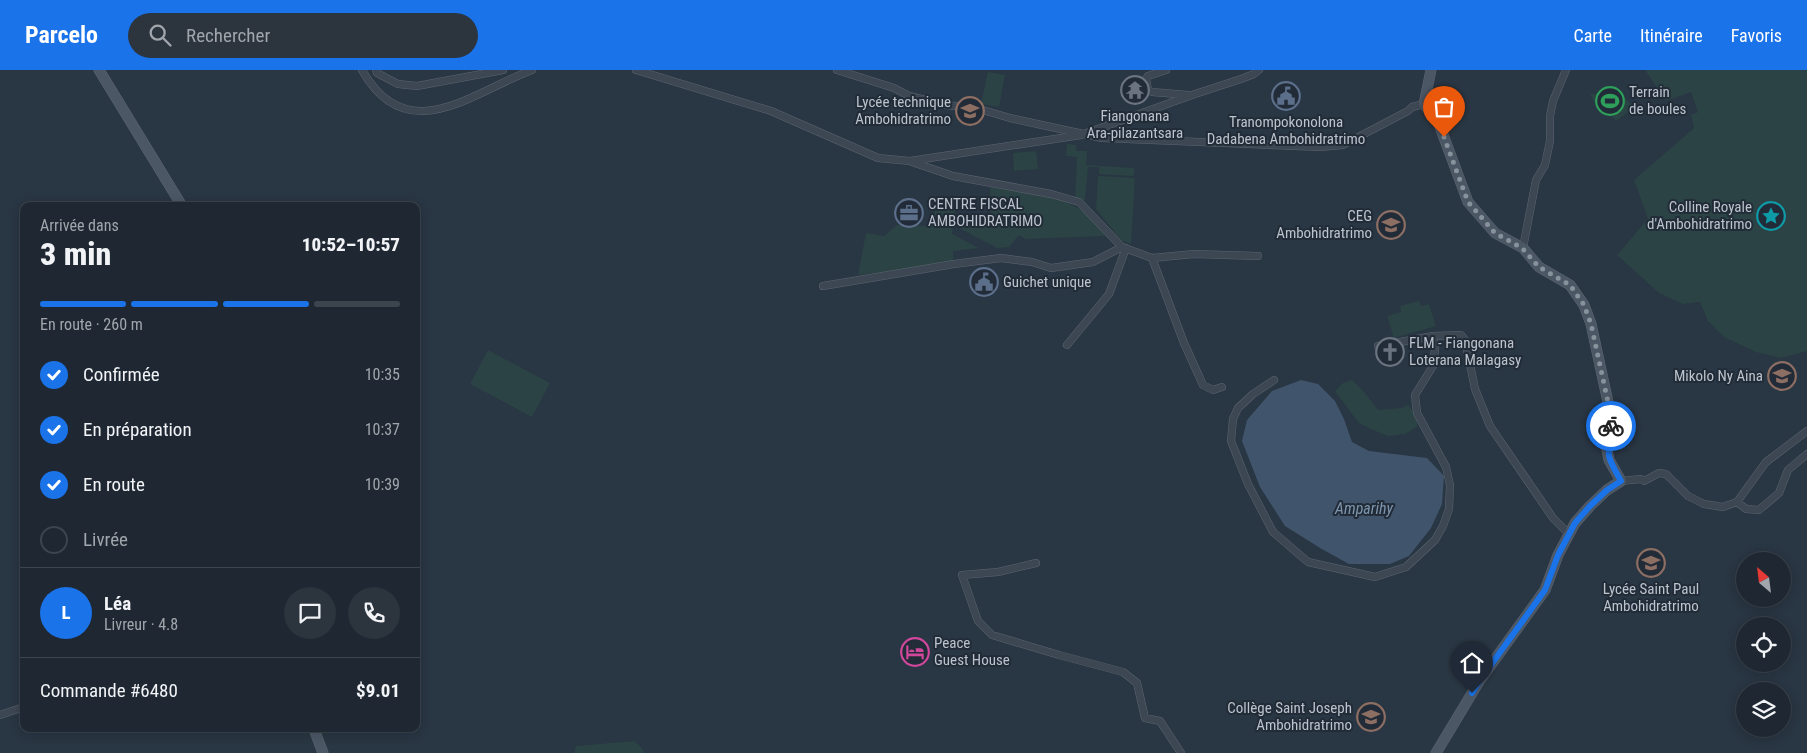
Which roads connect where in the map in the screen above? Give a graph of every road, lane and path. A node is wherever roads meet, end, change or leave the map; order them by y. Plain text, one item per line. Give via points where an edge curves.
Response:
1 (98, 70) edge
2 (362, 70) edge
3 (376, 70) edge
4 (503, 70) edge
5 (532, 70) edge
6 (636, 70) edge
7 (838, 70) edge
8 (1166, 70) edge
9 (1259, 70) edge
10 (1431, 70) edge
11 (1566, 70) edge
12 (1192, 95) junction
13 (1424, 104) junction
14 (1081, 134) junction
15 (910, 161) junction
16 (180, 202) edge
17 (1124, 248) junction
18 (1522, 248) junction
19 (1258, 256) dead end
20 (1152, 258) junction
21 (823, 286) dead end
22 (1433, 336) junction
23 (1067, 345) dead end
24 (1378, 346) dead end
25 (1274, 380) dead end
26 (1222, 388) dead end
27 (1807, 431) edge
28 (1807, 454) edge
29 (1621, 481) junction
30 (1737, 502) junction
31 (1569, 534) junction
32 (1036, 563) dead end
33 (20, 708) edge
34 (0, 715) edge
35 (315, 732) edge
36 (323, 753) edge
37 (1181, 753) edge
38 (1436, 753) edge

1 - 16 street
2 - 5 street via 376,91 394,106 416,112 462,103
3 - 4 street via 398,84 417,86
6 - 15 street via 771,111 878,158
7 - 14 street via 909,96 976,108
8 - 12 street via 1148,76 1148,90
9 - 12 street
10 - 13 street
11 - 18 street via 1553,101 1545,165 1536,180
12 - 14 street
13 - 14 street via 1412,107 1343,145 1320,147 1102,138
13 - 18 street via 1440,124 1468,202 1495,233
14 - 15 street
15 - 17 street via 953,176 1079,202
17 - 20 street
17 - 21 street via 1093,262 1051,268 1001,258
17 - 23 street via 1109,294
18 - 29 street via 1539,267 1570,285 1584,305 1608,402 1611,426 1607,450 1609,460
19 - 20 street via 1194,254
20 - 26 street via 1203,385 1213,390
22 - 24 street
22 - 25 street via 1433,366 1415,395 1417,413 1446,467 1450,485 1449,509 1439,533 1428,547 1406,567 1375,577 1308,562 1273,532 1248,484 1231,441 1233,419 1238,408
22 - 31 street via 1461,334 1475,388 1490,426 1553,518
27 - 30 street via 1766,462
28 - 30 street via 1788,470 1779,493 1759,510 1746,510
29 - 30 street via 1641,479 1644,482 1659,473 1666,474 1688,496 1704,504 1723,507
29 - 31 street via 1590,506
31 - 38 street via 1545,590 1480,680
32 - 37 street via 998,572 962,575 978,621 992,635 1123,672 1137,683 1146,718 1160,721
33 - 34 street
35 - 36 street

